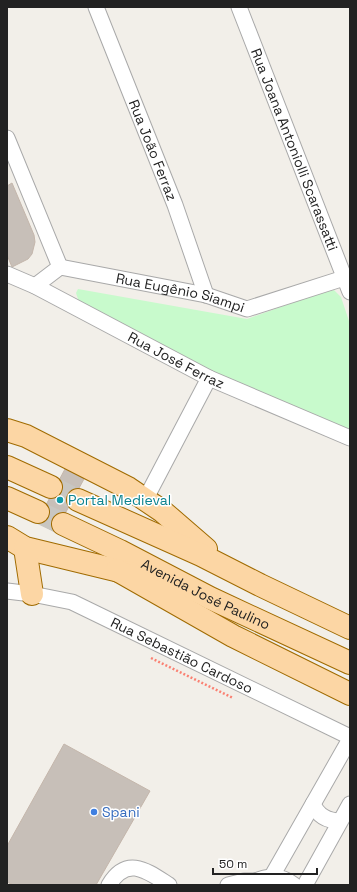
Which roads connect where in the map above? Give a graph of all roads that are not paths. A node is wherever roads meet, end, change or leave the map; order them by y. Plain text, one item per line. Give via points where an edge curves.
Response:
1 (96, 7) edge
2 (239, 7) edge
3 (7, 138) edge
4 (60, 267) junction
5 (7, 274) edge
6 (347, 285) edge
7 (36, 286) junction
8 (206, 295) junction
9 (209, 378) junction
10 (7, 430) edge
11 (350, 438) edge
12 (7, 466) edge
13 (51, 487) tunnel mouth
14 (7, 498) edge
15 (78, 500) tunnel mouth
16 (144, 500) junction
17 (38, 512) tunnel mouth
18 (63, 524) tunnel mouth
19 (16, 543) edge
20 (228, 569) junction
21 (117, 570) junction
22 (7, 591) edge
23 (32, 594) junction
24 (210, 598) junction
25 (350, 628) edge
26 (350, 663) edge
27 (350, 694) edge
28 (350, 738) edge
29 (313, 804) junction
30 (350, 804) edge
31 (340, 821) junction
32 (272, 876) junction
33 (252, 883) edge
34 (109, 885) edge
35 (169, 885) edge
36 (228, 885) edge
37 (294, 885) edge
38 (305, 885) edge

1 - 8 street, Rua João Ferraz via 175,205
2 - 6 street, Rua Joana Antoniolli Scarassatti
3 - 4 street
4 - 7 street
4 - 8 street, Rua Eugênio Siampi
5 - 7 street, Rua José Ferraz
6 - 8 street, Rua Eugênio Siampi via 247,309
7 - 9 street, Rua José Ferraz
9 - 11 street, Rua José Ferraz
9 - 16 street
10 - 16 main road via 26,436 128,488
12 - 13 main road
14 - 17 main road
15 - 20 main road
16 - 20 main road via 162,511
18 - 24 main road, Avenida José Paulino
19 - 21 main road
19 - 23 main road
20 - 25 main road
21 - 24 main road
21 - 27 main road via 233,636
22 - 23 street, Rua Sebastião Cardoso
23 - 28 street, Rua Sebastião Cardoso via 72,602
24 - 26 main road, Avenida José Paulino
28 - 29 street
29 - 31 street via 324,818 329,821
29 - 32 street
30 - 31 street
31 - 38 street
32 - 33 street
32 - 37 street
33 - 36 street via 244,881
34 - 35 street via 117,874 131,868 143,868

